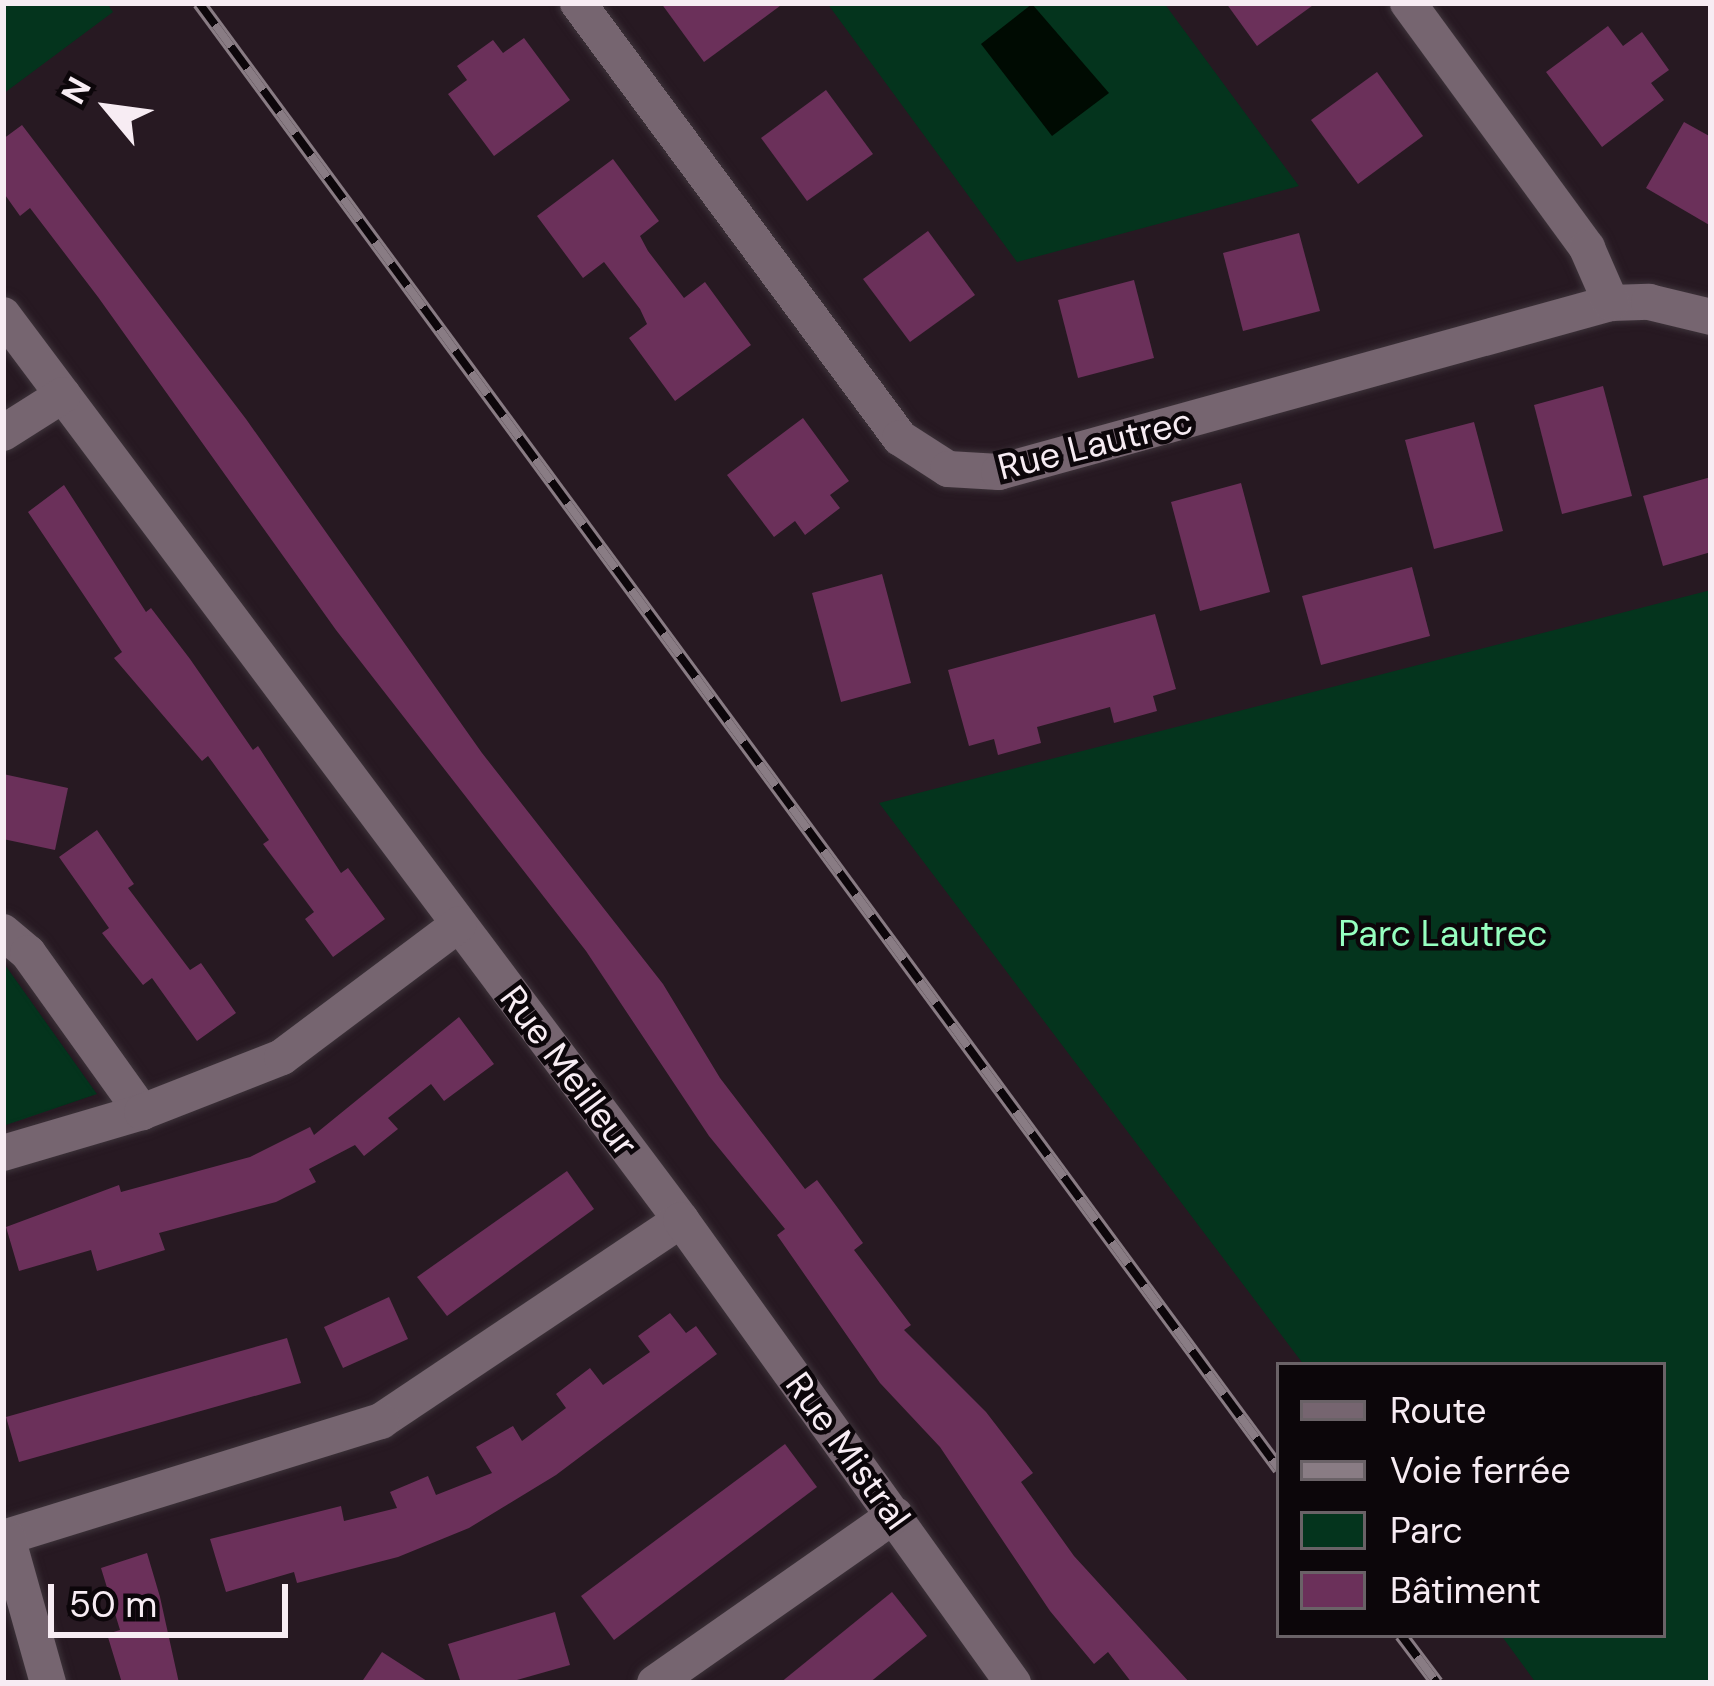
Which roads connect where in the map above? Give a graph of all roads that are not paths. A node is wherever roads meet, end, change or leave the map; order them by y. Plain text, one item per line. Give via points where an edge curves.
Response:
1 (578, 3) edge
2 (1408, 3) edge
3 (1611, 303) junction
4 (3, 315) edge
5 (1711, 317) edge
6 (62, 395) junction
7 (3, 433) edge
8 (458, 924) junction
9 (3, 932) edge
10 (142, 1112) junction
11 (3, 1153) edge
12 (681, 1220) junction
13 (895, 1515) junction
14 (5, 1538) edge
15 (49, 1683) edge
16 (655, 1683) edge
17 (1013, 1683) edge

1 - 3 street, Rue Lautrec via 900,438 948,469 999,472
2 - 3 street via 1587,248
3 - 5 street, Rue Lautrec
4 - 6 street, Rue Meilleur
6 - 7 street
6 - 8 street, Rue Meilleur
8 - 10 street via 282,1057
8 - 12 street, Rue Meilleur
9 - 10 street via 28,953
10 - 11 street
12 - 13 street, Rue Mistral
12 - 14 street via 381,1421
13 - 16 street
13 - 17 street, Rue Mistral
14 - 15 street

